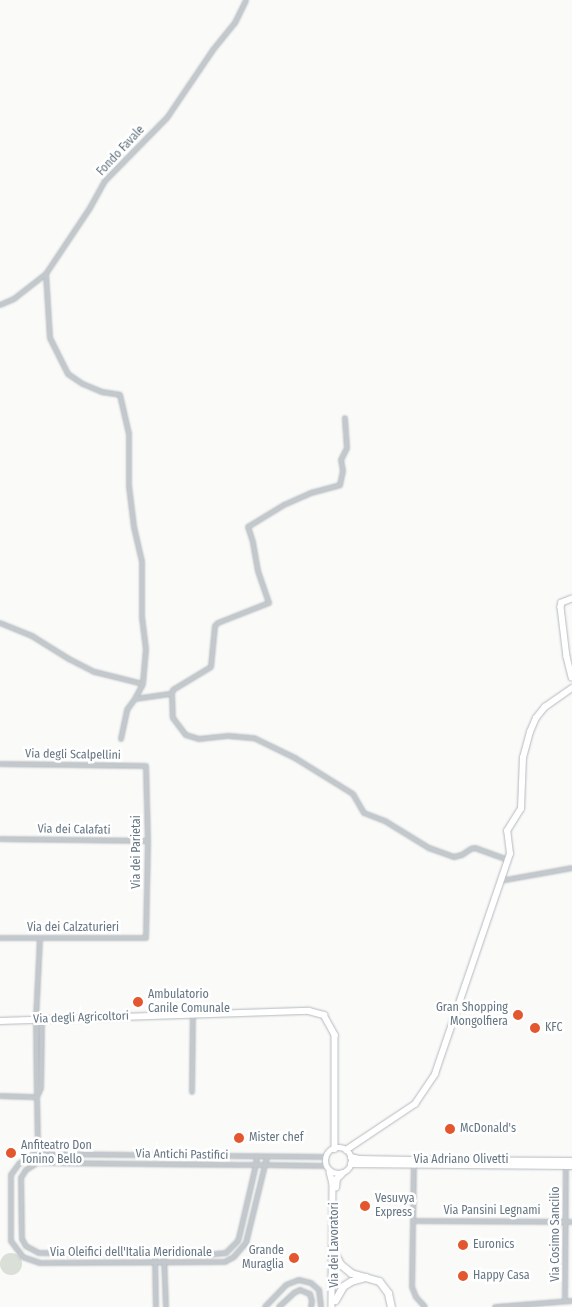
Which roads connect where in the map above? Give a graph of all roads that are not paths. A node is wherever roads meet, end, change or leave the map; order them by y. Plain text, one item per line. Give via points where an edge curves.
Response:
1 (246, 0) edge
2 (46, 274) junction
3 (0, 305) edge
4 (345, 418) dead end
5 (572, 600) edge
6 (0, 623) edge
7 (572, 676) edge
8 (143, 684) junction
9 (572, 688) edge
10 (172, 694) junction
11 (135, 699) junction
12 (121, 739) dead end
13 (0, 764) edge
14 (146, 766) joint
15 (0, 839) edge
16 (148, 841) junction
17 (508, 860) junction
18 (572, 868) edge
19 (500, 882) junction
20 (0, 938) edge
21 (40, 938) junction
22 (146, 938) joint
23 (193, 1014) junction
24 (39, 1020) junction
25 (0, 1021) edge
26 (192, 1092) dead end
27 (0, 1096) edge
28 (37, 1097) junction
29 (38, 1145) dead end
30 (335, 1149) junction
31 (346, 1150) junction
32 (257, 1156) junction
33 (266, 1157) junction
34 (326, 1157) junction
35 (351, 1157) junction
36 (572, 1161) edge
37 (414, 1163) junction
38 (351, 1164) junction
39 (256, 1166) junction
40 (265, 1166) junction
41 (569, 1166) edge
42 (328, 1169) junction
43 (342, 1174) junction
44 (334, 1184) junction
45 (413, 1221) junction
46 (566, 1222) junction
47 (572, 1222) edge
48 (40, 1253) joint
49 (336, 1254) junction
50 (155, 1255) junction
51 (164, 1255) junction
52 (196, 1255) junction
53 (40, 1263) joint
54 (155, 1263) junction
55 (165, 1263) junction
56 (196, 1263) junction
57 (366, 1276) junction
58 (565, 1301) junction
59 (572, 1301) edge
60 (334, 1305) edge
61 (156, 1307) edge
62 (166, 1307) edge
63 (265, 1307) edge
64 (279, 1307) edge
65 (311, 1307) edge
66 (321, 1307) edge
67 (389, 1307) edge
68 (425, 1307) edge
69 (495, 1307) edge

1 - 2 street, Fondo Favale via 235,23 167,118 105,181
2 - 3 street, Fondo Favale via 14,299
2 - 8 street via 50,338 68,374 82,384 120,395 129,433 129,486 142,562 146,649
4 - 10 street via 347,448 341,460 340,485 284,505 248,527 269,603 218,623 215,626 211,668 173,690
5 - 7 street via 562,603 561,607
6 - 8 street via 32,636 94,672
8 - 11 street
9 - 17 street via 545,707 530,732 523,758 521,809 508,831
10 - 11 street
10 - 17 street via 173,718 186,735 199,739 254,738 295,758 353,794 364,813 385,821 429,848 454,857 475,848
11 - 12 street via 127,710
13 - 14 street, Via degli Scalpellini
14 - 16 street, Via dei Parietai
15 - 16 street, Via dei Calafati
16 - 22 street, Via dei Parietai
17 - 19 street
18 - 19 street
19 - 31 street via 435,1074 415,1104
20 - 21 street, Via dei Calzaturieri
21 - 22 street, Via dei Calzaturieri
21 - 24 street
23 - 24 street, Via degli Agricoltori
23 - 26 street
23 - 30 street, Via degli Agricoltori via 309,1011 324,1015 335,1035
24 - 25 street, Via degli Agricoltori
24 - 28 street via 41,1088
27 - 28 street
28 - 29 street
30 - 31 street
30 - 34 street
31 - 35 street
32 - 33 street, Via Antichi Pastifici
32 - 39 street, Via Oleifici dell'Italia Meridionale
32 - 53 street, Via Antichi Pastifici via 34,1154 22,1160 11,1178 11,1241 24,1257
33 - 34 street, Via Antichi Pastifici
33 - 40 street, Via Oleifici dell'Italia Meridionale
34 - 42 street
35 - 37 street, Via Adriano Olivetti
35 - 38 street
36 - 37 street, Via Adriano Olivetti
37 - 38 street, Via Adriano Olivetti
37 - 41 street, Via Adriano Olivetti
37 - 45 street
38 - 43 street
39 - 40 street, Via Antichi Pastifici
39 - 48 street, Via Antichi Pastifici via 38,1164 26,1170 21,1178 20,1235 26,1246
39 - 52 street, Via Oleifici dell'Italia Meridionale via 238,1241 226,1253
40 - 42 street, Via Antichi Pastifici
40 - 56 street, Via Oleifici dell'Italia Meridionale via 242,1250 225,1262
41 - 46 street, Via Cosimo Sancilio
42 - 43 street
42 - 44 street
43 - 44 street
44 - 49 street, Via dei Lavoratori
44 - 60 street, Via dei Lavoratori
45 - 46 street, Via Pansini Legnami
45 - 68 street via 412,1287
46 - 47 street, Via Pansini Legnami
46 - 58 street, Via Cosimo Sancilio
48 - 50 street, Via Oleifici dell'Italia Meridionale
49 - 57 highway via 340,1264 351,1274
49 - 60 street, Via dei Lavoratori
50 - 51 street, Via Oleifici dell'Italia Meridionale
50 - 54 street
51 - 52 street, Via Oleifici dell'Italia Meridionale
51 - 55 street
52 - 56 street
53 - 54 street, Via Oleifici dell'Italia Meridionale
54 - 55 street, Via Oleifici dell'Italia Meridionale
54 - 61 street
55 - 56 street, Via Oleifici dell'Italia Meridionale
55 - 62 street
57 - 60 highway via 343,1286
57 - 67 highway via 379,1281 388,1293
58 - 59 street
58 - 69 street
63 - 66 street via 286,1285 303,1280 311,1282 319,1290
64 - 65 street via 300,1290 310,1294

